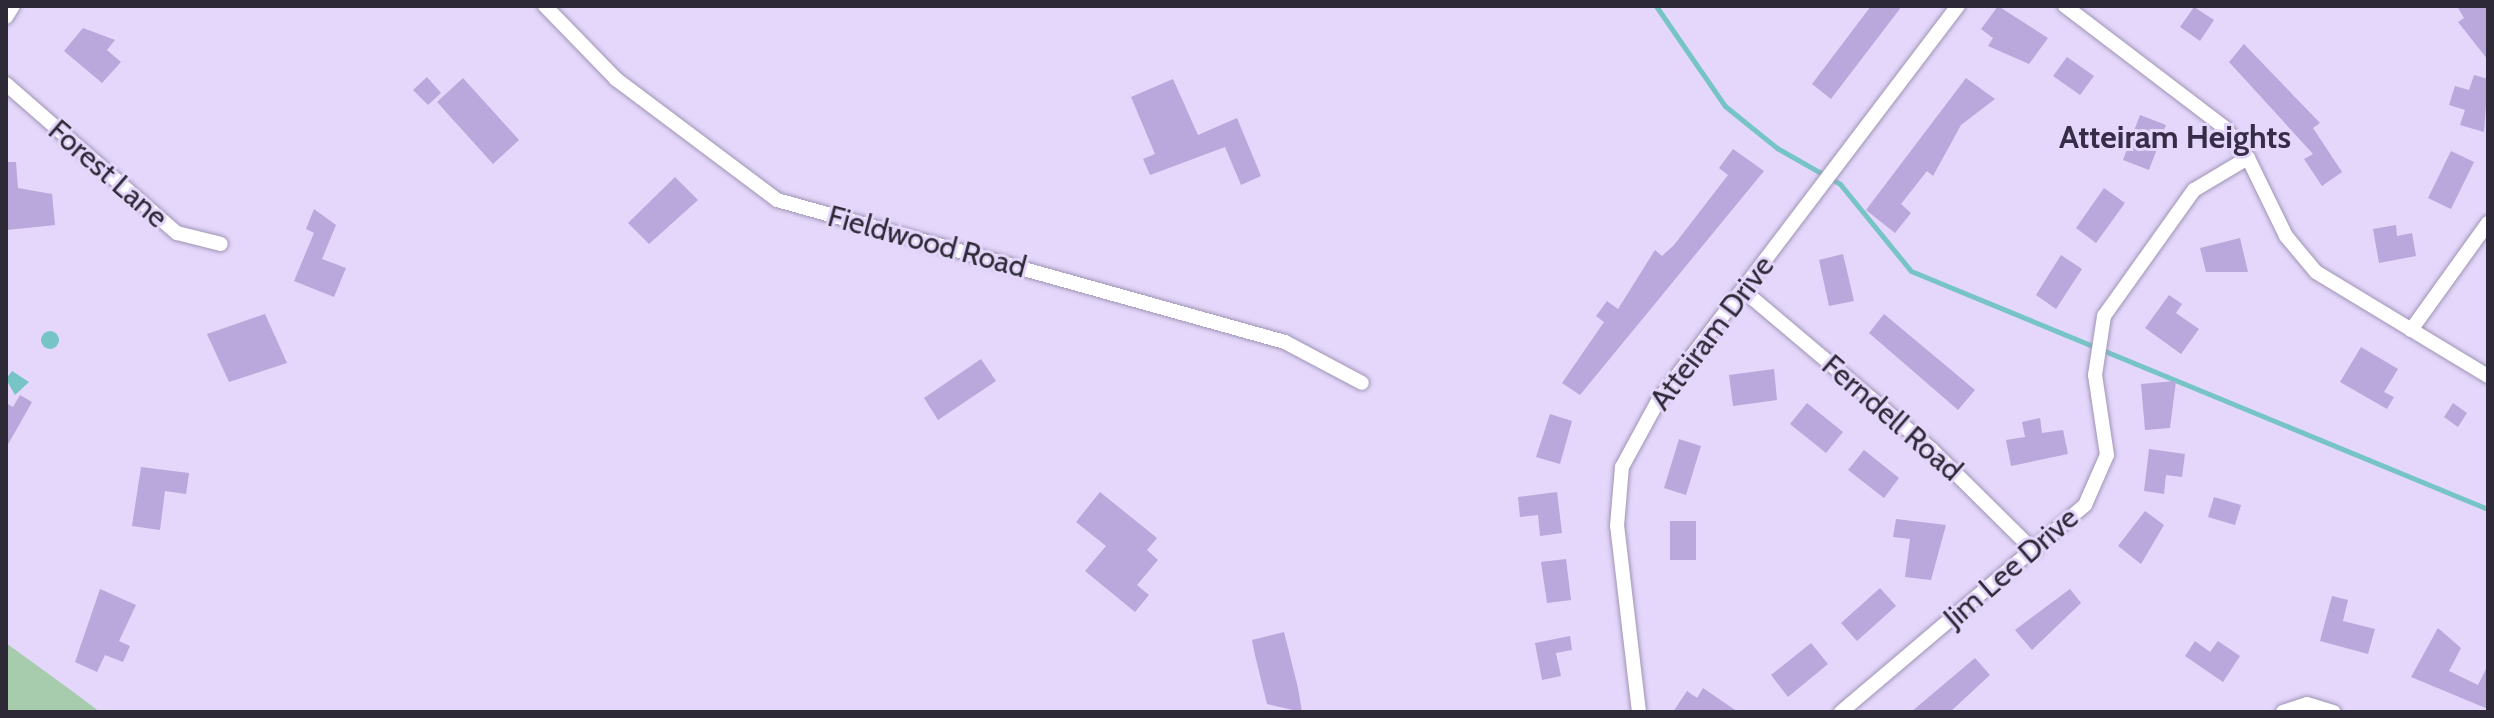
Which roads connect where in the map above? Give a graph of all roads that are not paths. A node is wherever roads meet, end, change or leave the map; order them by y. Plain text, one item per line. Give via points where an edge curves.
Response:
1 (13, 6) edge
2 (545, 6) edge
3 (1958, 6) edge
4 (2065, 6) edge
5 (6, 17) edge
6 (6, 84) edge
7 (2248, 158) junction
8 (2488, 223) edge
9 (221, 244) dead end
10 (1744, 291) junction
11 (2411, 330) junction
12 (2488, 376) edge
13 (1362, 383) dead end
14 (2034, 551) junction
15 (1639, 712) edge
16 (1841, 712) edge
17 (2283, 712) edge
18 (2334, 712) edge

1 - 5 street
2 - 13 street, Fieldwood Road via 616,79 777,200 1285,342
3 - 10 street, Atteiram Drive
4 - 7 street via 2206,111
6 - 9 street, Forest Lane via 177,233
7 - 11 street via 2301,257
7 - 14 street, Jim Lee Drive via 2194,190 2104,316 2095,375 2103,475 2074,517
8 - 11 street
10 - 14 street, Ferndell Road via 1931,449
10 - 15 street, Atteiram Drive via 1658,401 1622,467 1617,526
11 - 12 street
14 - 16 street, Jim Lee Drive
17 - 18 street via 2307,704

